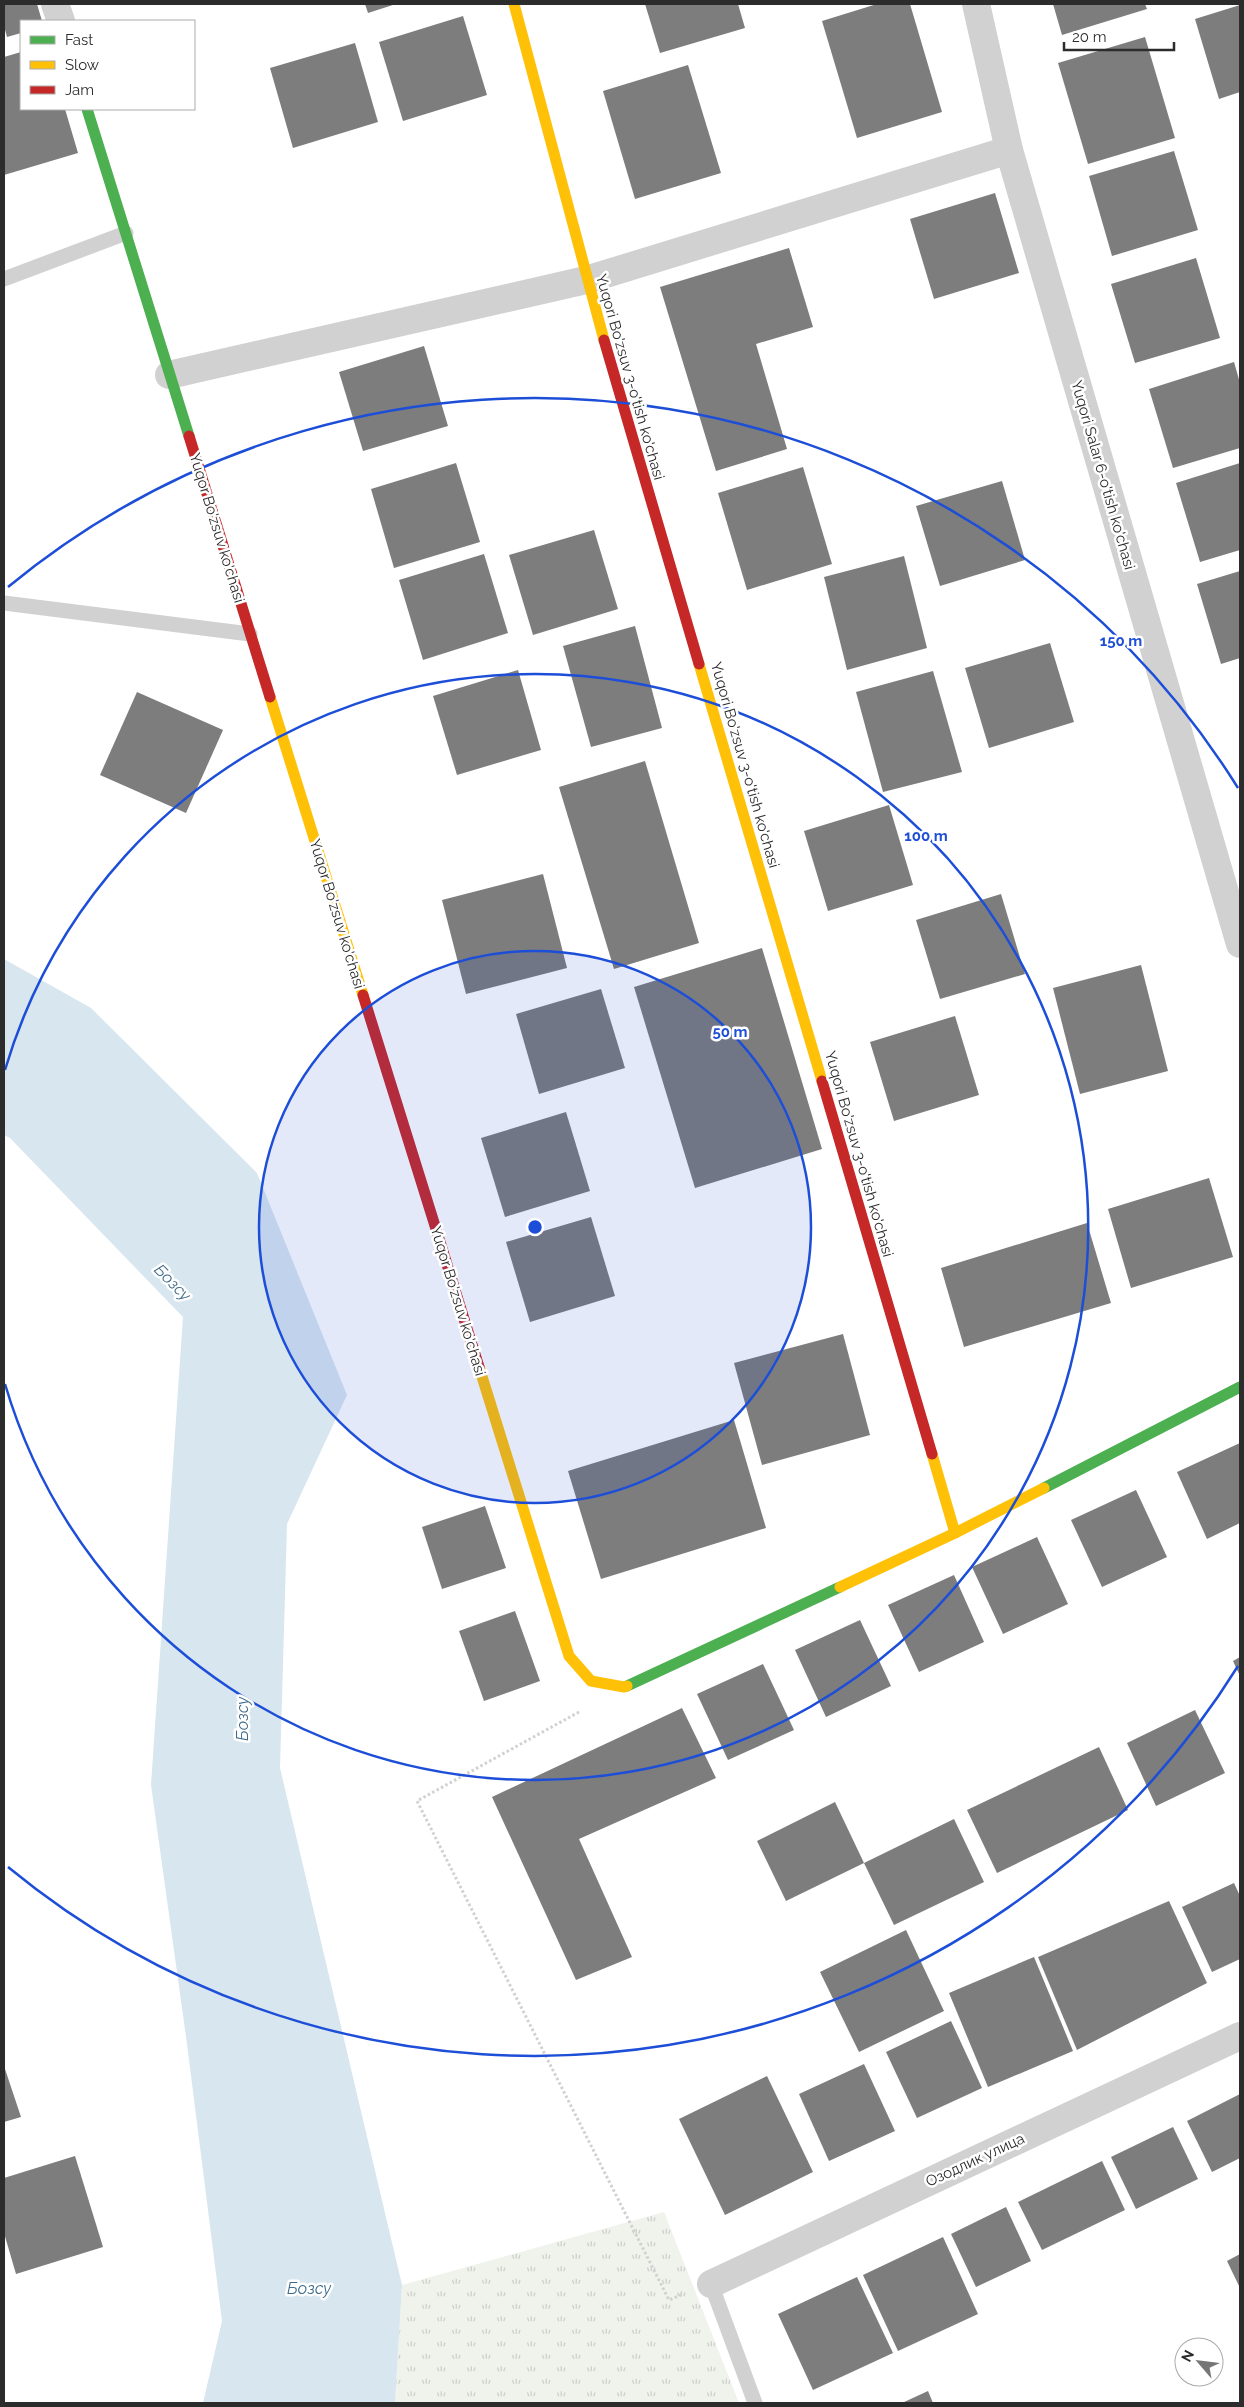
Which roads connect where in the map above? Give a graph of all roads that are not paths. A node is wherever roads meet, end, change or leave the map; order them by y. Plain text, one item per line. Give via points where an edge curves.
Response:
1 (55, 4) edge
2 (514, 4) edge
3 (976, 4) edge
4 (60, 20) edge
5 (87, 110) edge
6 (1009, 150) junction
7 (126, 233) junction
8 (4, 279) edge
9 (586, 280) junction
10 (170, 375) junction
11 (4, 603) edge
12 (250, 634) junction
13 (1240, 944) edge
14 (1240, 1387) edge
15 (955, 1533) junction
16 (1240, 2036) edge
17 (711, 2284) joint
18 (755, 2403) edge

1 - 4 street
2 - 9 street, Yuqori Bo'zsuv 3-o'tish ko'chasi
3 - 6 street, Yuqori Salar 6-o'tish ko'chasi
5 - 7 street, Yuqor Bo'zsuv ko'chasi
6 - 9 street
6 - 13 street, Yuqori Salar 6-o'tish ko'chasi
7 - 8 lane
7 - 10 street, Yuqor Bo'zsuv ko'chasi
9 - 10 street
9 - 15 street, Yuqori Bo'zsuv 3-o'tish ko'chasi
10 - 12 street, Yuqor Bo'zsuv ko'chasi
11 - 12 lane
12 - 15 street, Yuqor Bo'zsuv ko'chasi via 569,1656 591,1681 624,1687
14 - 15 street
16 - 17 street, Озодлик улица
17 - 18 lane

